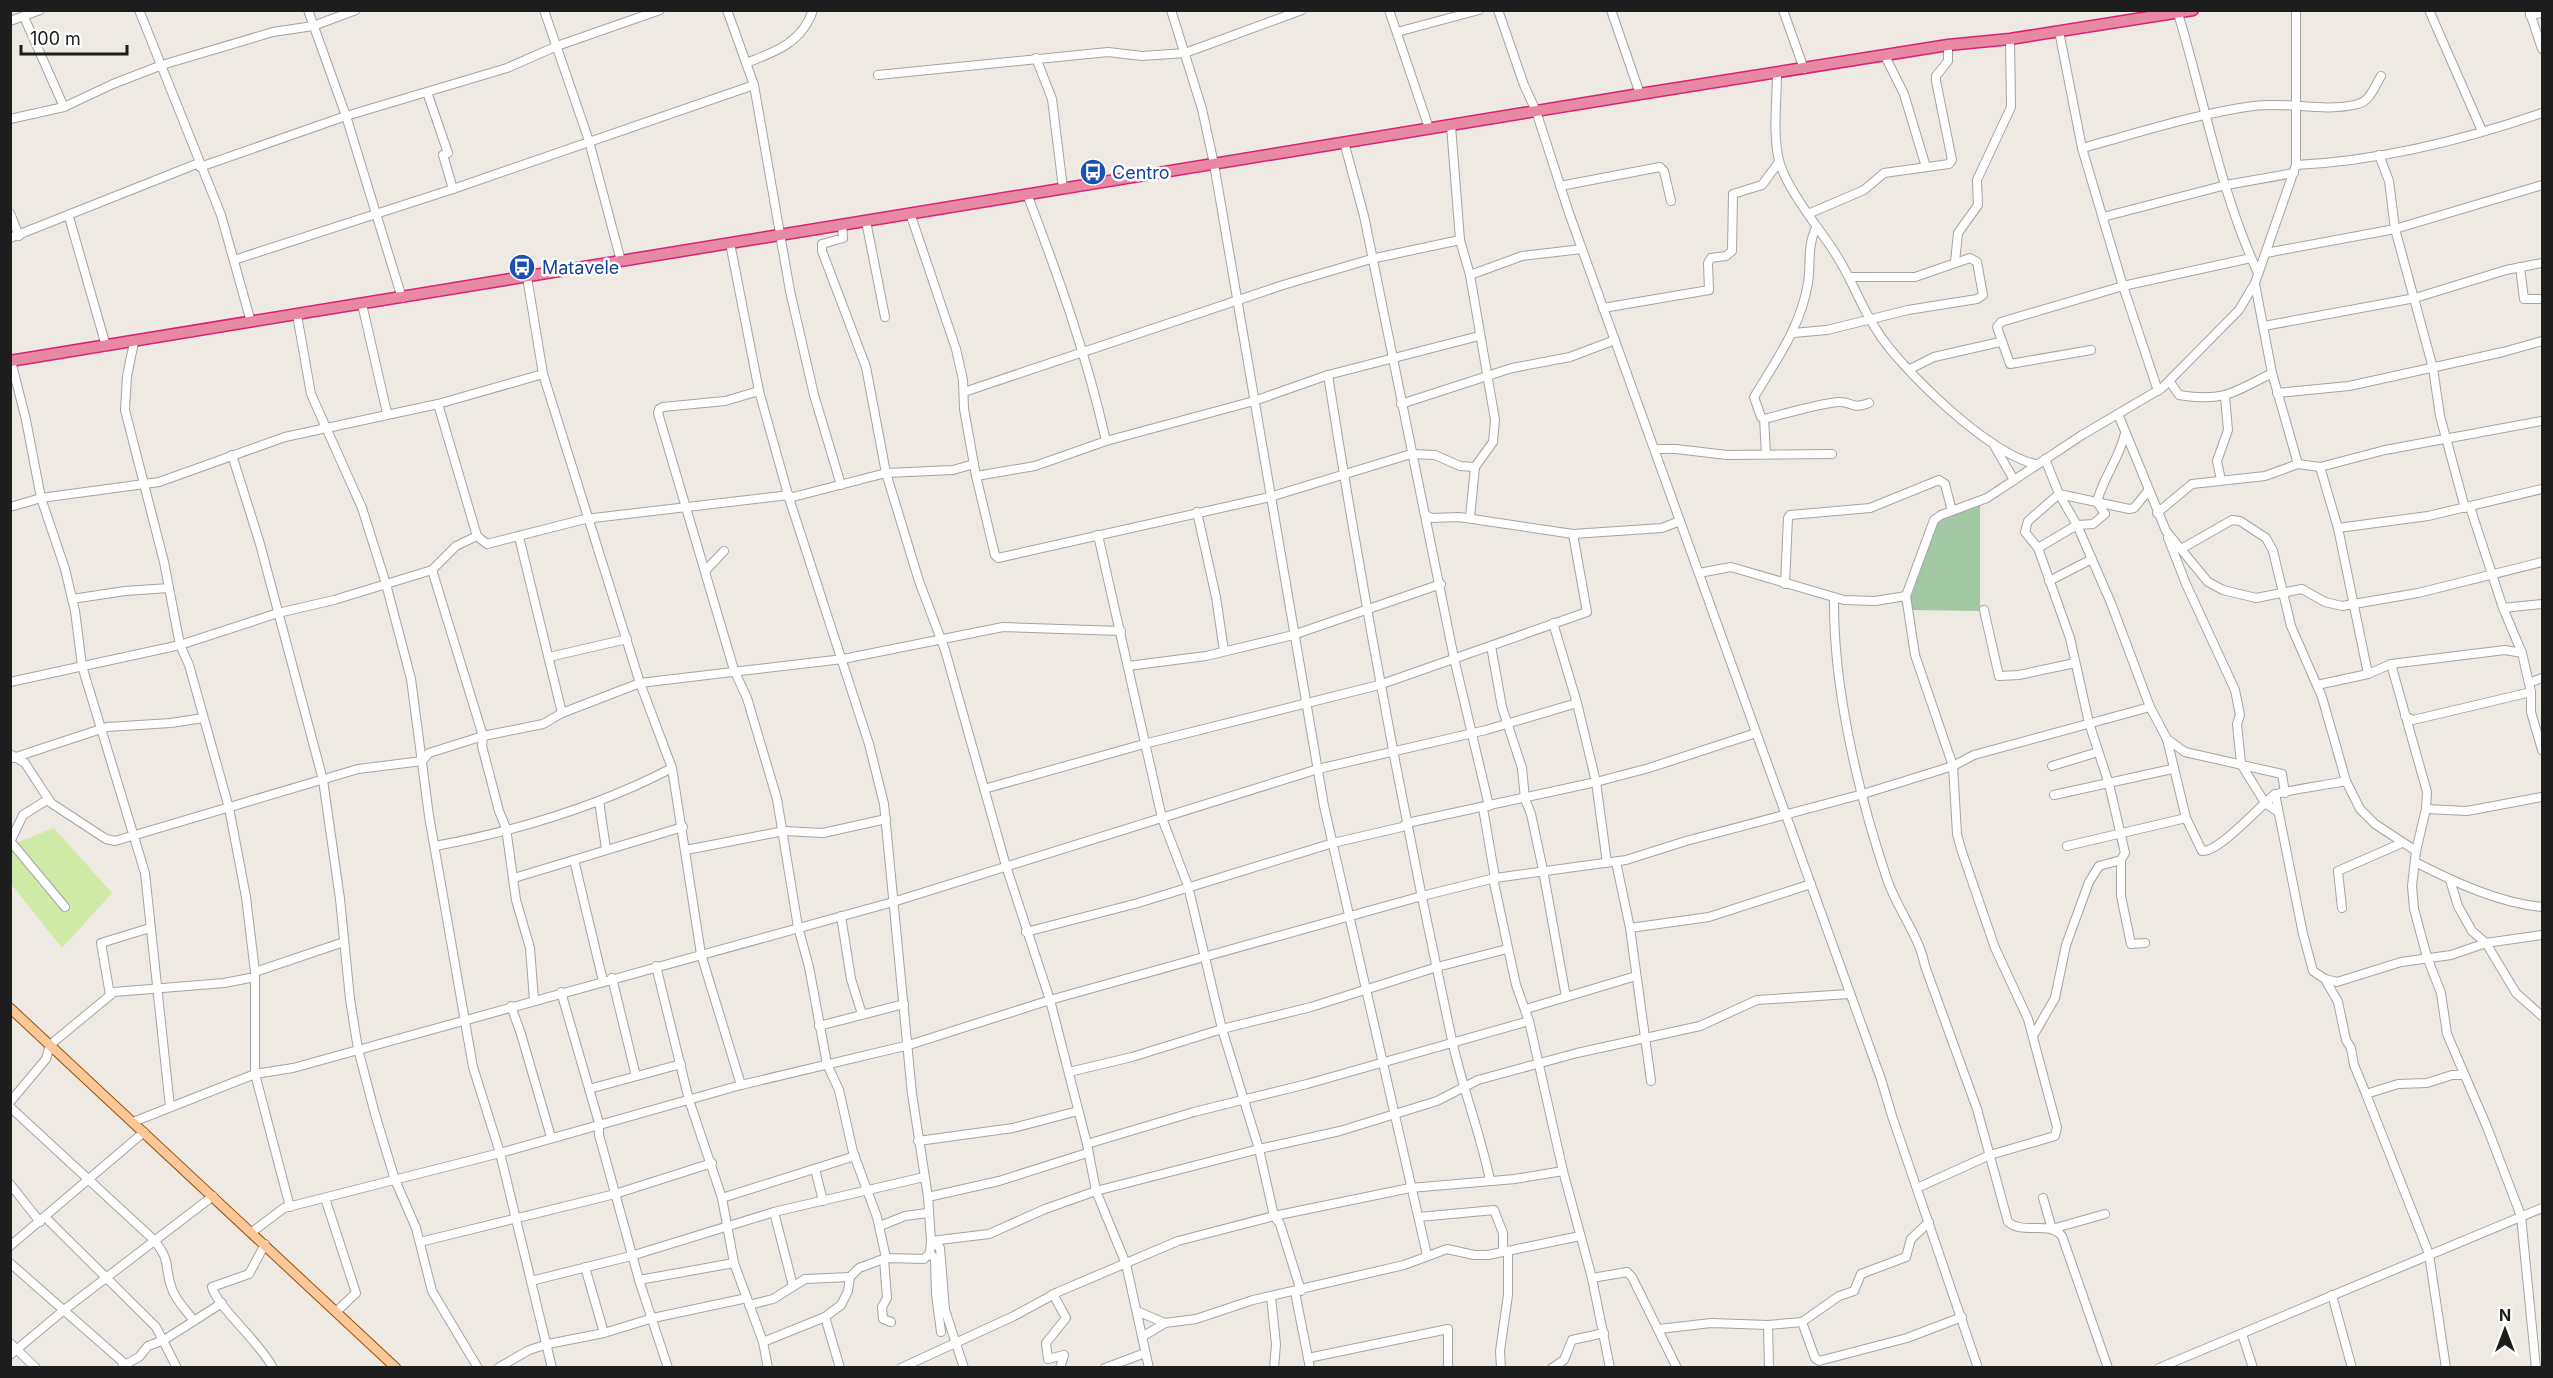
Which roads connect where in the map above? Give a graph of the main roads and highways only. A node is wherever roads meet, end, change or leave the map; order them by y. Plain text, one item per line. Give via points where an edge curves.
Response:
1 (2193, 10) edge
2 (2177, 12) edge
3 (11, 361) edge
4 (10, 1008) edge
5 (396, 1368) edge

1 - 2 highway
2 - 3 highway via 1640,94
4 - 5 main road

